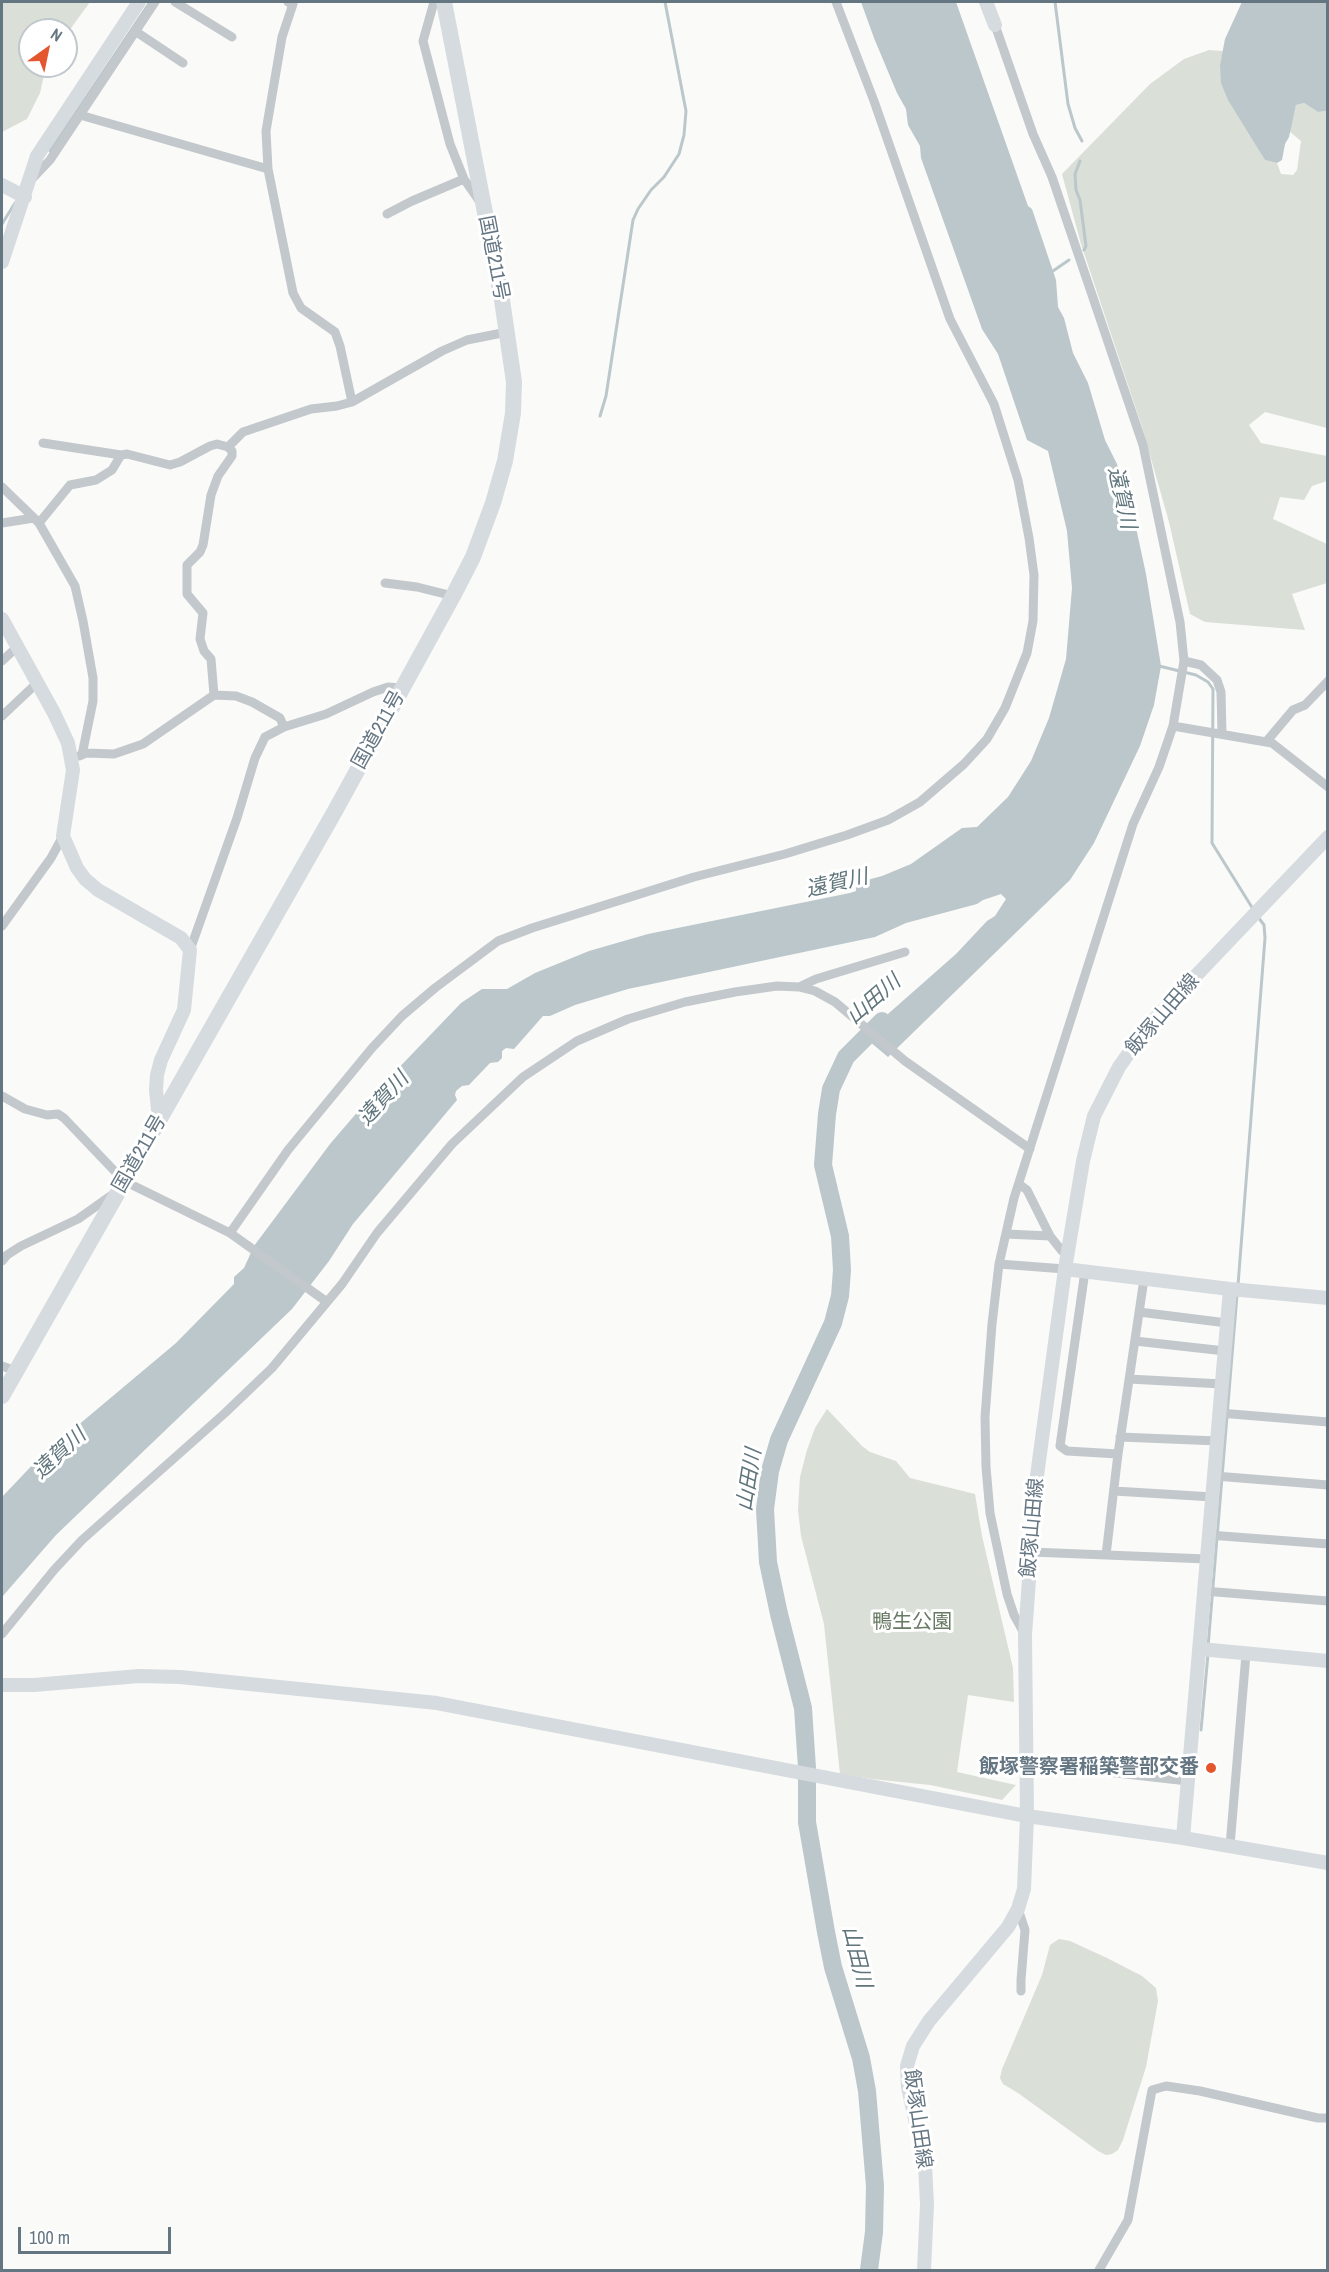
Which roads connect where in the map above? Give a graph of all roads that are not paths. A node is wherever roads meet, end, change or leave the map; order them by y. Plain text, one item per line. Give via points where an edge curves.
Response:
1 (139, 2) edge
2 (155, 2) edge
3 (175, 2) edge
4 (288, 2) edge
5 (434, 2) edge
6 (444, 2) edge
7 (836, 2) edge
8 (986, 2) edge
9 (995, 25) joint
10 (135, 31) junction
11 (232, 37) dead end
12 (183, 63) dead end
13 (80, 115) junction
14 (268, 169) junction
15 (464, 179) junction
16 (2, 185) edge
17 (26, 190) junction
18 (483, 206) junction
19 (387, 214) dead end
20 (2, 262) edge
21 (507, 332) junction
22 (352, 402) junction
23 (43, 443) dead end
24 (228, 447) junction
25 (121, 455) junction
26 (2, 487) edge
27 (36, 521) junction
28 (2, 523) edge
29 (385, 583) dead end
30 (453, 596) junction
31 (2, 619) edge
32 (17, 647) junction
33 (2, 661) edge
34 (1184, 661) junction
35 (1328, 681) edge
36 (37, 683) junction
37 (402, 688) junction
38 (214, 695) junction
39 (2, 716) edge
40 (1173, 726) junction
41 (284, 727) junction
42 (1221, 733) junction
43 (1266, 742) junction
44 (77, 756) junction
45 (1328, 787) edge
46 (63, 836) junction
47 (1328, 837) edge
48 (2, 906) edge
49 (12, 910) junction
50 (2, 926) edge
51 (190, 950) junction
52 (905, 951) dead end
53 (799, 987) junction
54 (2, 1096) edge
55 (159, 1119) junction
56 (1030, 1149) junction
57 (1019, 1184) junction
58 (121, 1186) junction
59 (1006, 1233) junction
60 (232, 1234) junction
61 (1050, 1236) junction
62 (1068, 1254) junction
63 (2, 1261) edge
64 (999, 1264) junction
65 (1065, 1269) junction
66 (1085, 1271) junction
67 (1144, 1279) junction
68 (1230, 1289) junction
69 (1328, 1298) edge
70 (325, 1300) junction
71 (1139, 1312) junction
72 (1227, 1323) junction
73 (1135, 1341) junction
74 (1225, 1351) junction
75 (9, 1369) edge
76 (1129, 1379) junction
77 (1222, 1384) junction
78 (2, 1396) edge
79 (1220, 1413) junction
80 (1328, 1422) edge
81 (1120, 1437) junction
82 (1218, 1441) junction
83 (1118, 1454) junction
84 (1215, 1476) junction
85 (1328, 1485) edge
86 (1114, 1491) junction
87 (1213, 1497) junction
88 (1209, 1535) junction
89 (1328, 1544) edge
90 (1031, 1552) junction
91 (1106, 1555) junction
92 (1207, 1559) junction
93 (1204, 1592) junction
94 (1328, 1600) edge
95 (2, 1634) edge
96 (1025, 1635) junction
97 (1200, 1650) junction
98 (1246, 1653) junction
99 (1328, 1661) edge
100 (2, 1685) edge
101 (1027, 1767) junction
102 (1188, 1780) junction
103 (1027, 1816) junction
104 (1183, 1838) junction
105 (1230, 1846) junction
106 (1328, 1863) edge
107 (1018, 1909) junction
108 (1022, 1991) dead end
109 (1328, 2118) edge
110 (924, 2271) edge
111 (1099, 2271) edge

1 - 17 street via 38,156
2 - 10 street
3 - 11 street
4 - 14 street via 293,4 282,37 266,131
5 - 15 street via 423,41 441,115
6 - 18 highway, 国道211号
7 - 60 street via 950,319 994,404 1017,480 1034,575 1033,621 1027,653 1005,708 987,739 964,764 920,802 888,820 532,928 498,941 474,957 402,1016 372,1048 288,1150
8 - 9 street
9 - 34 street via 1052,177 1143,445 1180,622
10 - 12 street
10 - 13 street
13 - 14 street
13 - 17 street
14 - 22 street via 293,293 301,308 335,332
15 - 18 street
15 - 19 street
16 - 17 street
17 - 20 street
18 - 21 highway, 国道211号
21 - 22 street via 467,340 442,351
21 - 30 highway, 国道211号 via 514,382 505,461 485,529
22 - 24 street via 311,409 243,432
23 - 25 street
24 - 25 street via 210,446 170,465
24 - 38 street via 232,456 211,495 203,545 188,565 187,594 203,613 200,639 211,659
25 - 27 street via 112,470 96,480 70,485
26 - 27 street
27 - 28 street
27 - 44 street via 75,586 93,678 93,701
29 - 30 street via 417,586
30 - 37 highway, 国道211号
31 - 32 street
32 - 33 street
32 - 36 street
34 - 40 street
34 - 42 street via 1207,668 1217,680 1221,692
35 - 43 street via 1305,705 1293,710
36 - 39 street
36 - 44 street
37 - 41 street via 372,692 326,714
37 - 55 highway, 国道211号
38 - 41 street via 236,696 252,702 280,717
38 - 44 street via 143,744 114,754
40 - 42 street
40 - 56 street via 1133,824
41 - 51 street via 272,732 260,745
42 - 43 street
43 - 45 street via 1278,746
44 - 46 street
46 - 49 street
46 - 51 street via 85,879 181,938
47 - 62 street, 飯塚山田線 via 1148,1026 1119,1067 1094,1116
48 - 49 street
49 - 50 street
51 - 55 street via 184,1010 158,1076
52 - 53 street
53 - 56 street via 835,1002 905,1061
53 - 70 street via 777,986 685,1002 628,1019 577,1041 523,1077 452,1144 377,1233 342,1284
54 - 58 street via 25,1109 64,1118
55 - 58 highway, 国道211号
56 - 57 street
57 - 59 street
57 - 61 street via 1027,1190
58 - 60 street
58 - 63 street via 78,1220 21,1246
58 - 75 highway, 国道211号
59 - 61 street
59 - 64 street
60 - 70 street
61 - 62 street
62 - 65 street, 飯塚山田線
64 - 65 street
64 - 96 street via 985,1417 986,1467 990,1513 1007,1594
65 - 66 street
65 - 90 street, 飯塚山田線 via 1036,1483
66 - 67 street
66 - 83 street via 1060,1446 1067,1451
67 - 68 street
67 - 71 street
68 - 69 street
68 - 72 street
70 - 95 street via 272,1368 82,1540
71 - 72 street
71 - 73 street
72 - 74 street
73 - 74 street
73 - 76 street
74 - 77 street
75 - 78 highway, 国道211号
76 - 77 street
76 - 81 street
77 - 79 street
79 - 80 street
79 - 82 street
81 - 82 street
81 - 83 street
82 - 84 street
83 - 86 street
84 - 85 street
84 - 87 street
86 - 87 street
86 - 91 street
87 - 88 street
88 - 89 street
88 - 92 street
90 - 91 street
90 - 96 street, 飯塚山田線
91 - 92 street
92 - 93 street
93 - 94 street
93 - 97 street
96 - 101 street, 飯塚山田線
97 - 98 street
97 - 102 street
98 - 99 street
98 - 105 street
100 - 103 street via 180,1677 437,1703
101 - 102 street via 1054,1766
101 - 103 street, 飯塚山田線
102 - 104 street
103 - 104 street
103 - 107 street, 飯塚山田線 via 1024,1889
104 - 105 street
105 - 106 street
107 - 108 street via 1025,1930
107 - 110 street, 飯塚山田線 via 1008,1927 929,2020 913,2046 907,2066 925,2165
109 - 111 street via 1200,2091 1166,2086 1152,2090 1128,2220

